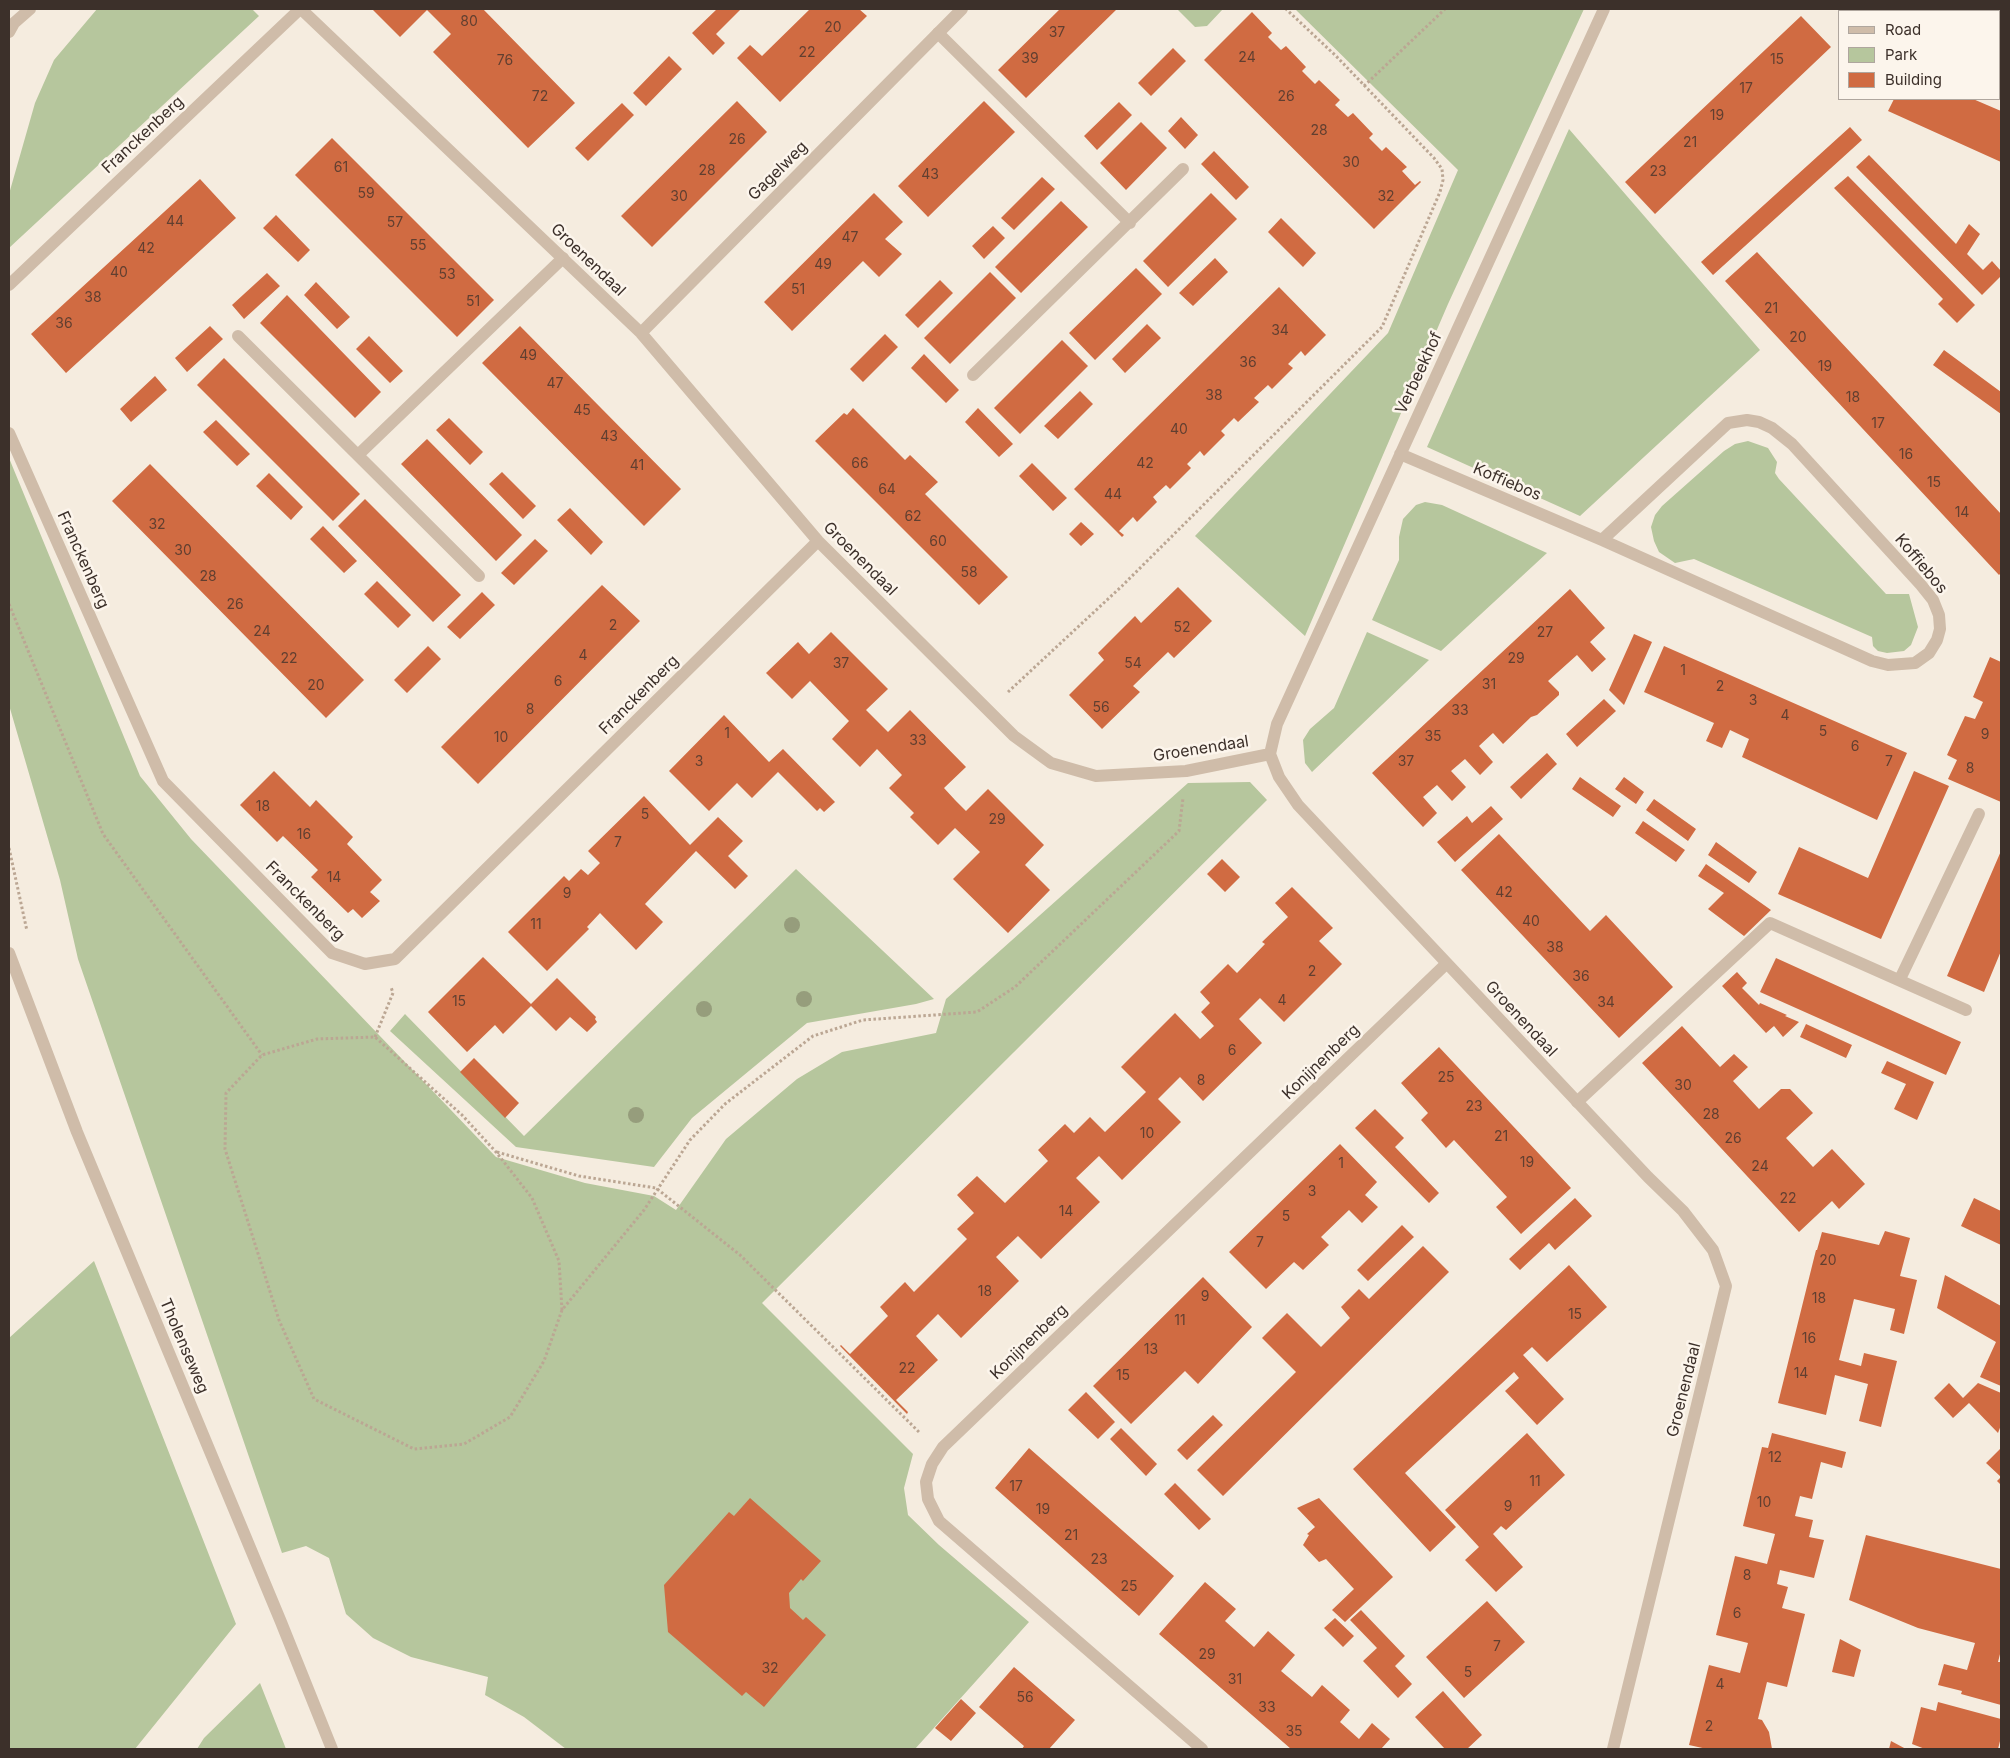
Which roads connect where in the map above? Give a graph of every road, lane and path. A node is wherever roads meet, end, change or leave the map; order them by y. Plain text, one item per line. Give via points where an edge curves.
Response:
1 (30, 9) edge
2 (301, 9) edge
3 (962, 9) edge
4 (1286, 9) edge
5 (1445, 9) edge
6 (1604, 9) edge
7 (9, 32) edge
8 (938, 33) junction
9 (1364, 86) junction
10 (1183, 169) dead end
11 (1130, 223) junction
12 (563, 258) junction
13 (9, 285) edge
14 (641, 333) junction
15 (238, 336) dead end
16 (973, 375) dead end
17 (9, 433) edge
18 (1400, 454) junction
19 (358, 455) junction
20 (1602, 540) junction
21 (818, 541) junction
22 (479, 576) dead end
23 (9, 604) edge
24 (988, 710) junction
25 (1270, 754) junction
26 (1186, 770) junction
27 (1980, 814) dead end
28 (9, 953) edge
29 (379, 962) junction
30 (1446, 964) junction
31 (1900, 979) junction
32 (1966, 1010) dead end
33 (375, 1037) junction
34 (262, 1055) junction
35 (1577, 1102) junction
36 (496, 1152) junction
37 (656, 1188) junction
38 (562, 1310) junction
39 (943, 1447) junction
40 (332, 1749) edge
41 (1202, 1749) edge
42 (1614, 1749) edge

1 - 7 street
2 - 12 street, Groenendaal
2 - 13 street, Franckenberg
3 - 8 street, Gagelweg
4 - 9 path
5 - 9 path
6 - 18 street, Verbeekhof
8 - 11 street
8 - 14 street, Gagelweg
9 - 24 path via 1434,158 1442,169 1443,180 1382,327 1122,586
10 - 11 street
11 - 16 street
12 - 14 street, Groenendaal
12 - 19 street
14 - 21 street, Groenendaal
15 - 19 street
17 - 29 street, Franckenberg via 163,781 332,953 365,964
18 - 20 street, Koffiebos
18 - 25 street, Verbeekhof via 1277,724
19 - 22 street
20 - 20 street, Koffiebos via 1888,665 1915,663 1929,653 1940,628 1940,615 1921,585 1792,444 1759,422 1728,423
21 - 24 street, Groenendaal
21 - 29 street, Franckenberg via 395,959
23 - 34 path via 104,834
24 - 26 street, Groenendaal via 1014,736 1051,763 1076,772 1096,776
25 - 26 street, Groenendaal
25 - 30 street, Groenendaal via 1283,784 1298,805
26 - 37 path via 1179,831 1015,987 977,1012 863,1020 813,1036 725,1104 690,1140
27 - 31 street
28 - 40 street, Tholenseweg via 77,1132
29 - 33 path via 393,993
30 - 35 street, Groenendaal
30 - 39 street, Konijnenberg
31 - 32 street
31 - 35 street via 1770,923
33 - 34 path via 317,1039
33 - 36 path via 462,1115
34 - 38 path via 226,1093 225,1149 279,1320 314,1399 414,1449 464,1444 510,1417 544,1361
35 - 42 street, Groenendaal via 1683,1211 1713,1250 1726,1286
36 - 37 path via 579,1176
36 - 38 path via 532,1198 559,1261
37 - 38 path via 644,1210
37 - 39 path via 740,1255 917,1431
39 - 41 street, Konijnenberg via 926,1482 928,1499 939,1521

